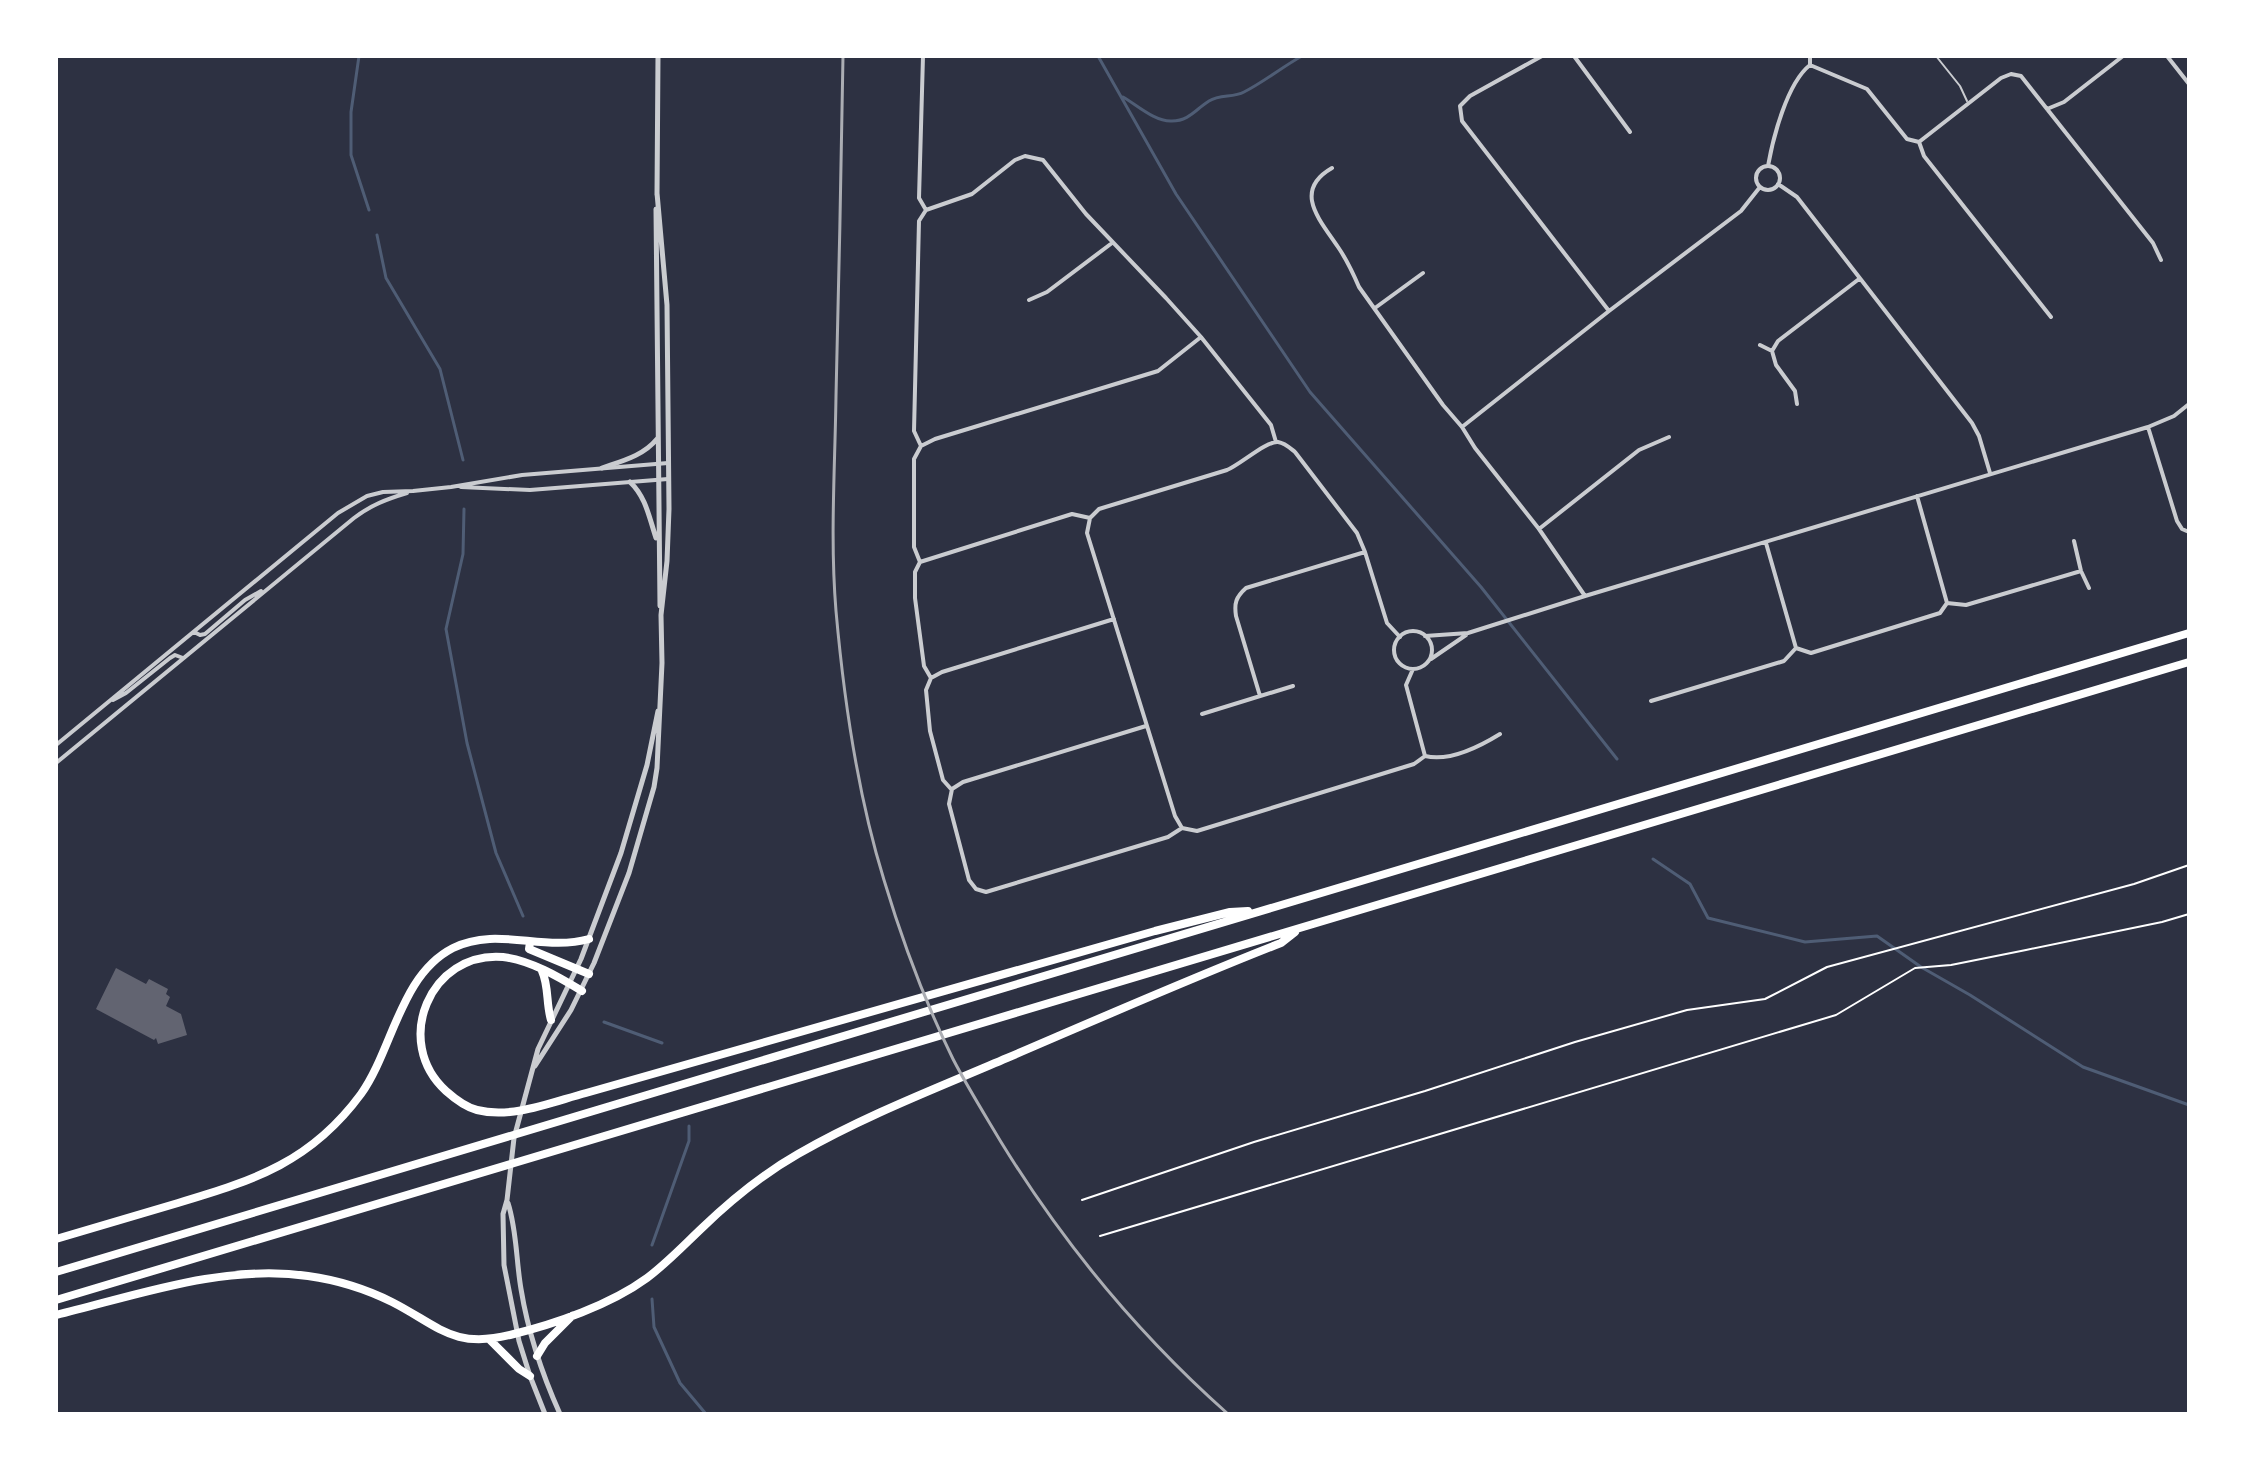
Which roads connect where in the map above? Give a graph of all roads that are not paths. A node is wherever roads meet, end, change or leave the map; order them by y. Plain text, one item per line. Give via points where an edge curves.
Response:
1 (658, 56) edge
2 (923, 56) edge
3 (1542, 56) edge
4 (1574, 56) edge
5 (1810, 56) edge
6 (1936, 56) edge
7 (2123, 56) edge
8 (2167, 56) edge
9 (1810, 65) junction
10 (2189, 84) edge
11 (1969, 103) junction
12 (2047, 109) junction
13 (1630, 132) dead end
14 (1919, 142) junction
15 (1768, 166) junction
16 (1332, 168) dead end
17 (1778, 184) junction
18 (1760, 187) junction
19 (657, 193) junction
20 (926, 210) junction
21 (1112, 243) junction
22 (2161, 260) dead end
23 (1423, 273) dead end
24 (1859, 279) junction
25 (1029, 300) dead end
26 (1375, 308) junction
27 (1609, 311) junction
28 (2051, 317) dead end
29 (1201, 337) junction
30 (1760, 345) dead end
31 (1772, 351) junction
32 (1797, 404) dead end
33 (2189, 404) edge
34 (1462, 427) junction
35 (2148, 427) junction
36 (658, 437) junction
37 (1669, 437) dead end
38 (1276, 442) junction
39 (921, 446) junction
40 (669, 463) junction
41 (658, 464) junction
42 (602, 468) junction
43 (1990, 473) junction
44 (658, 479) junction
45 (669, 479) junction
46 (630, 482) junction
47 (451, 487) junction
48 (413, 491) junction
49 (1917, 496) junction
50 (1090, 518) junction
51 (1539, 529) junction
52 (2189, 532) edge
53 (2074, 541) dead end
54 (1766, 543) junction
55 (658, 547) junction
56 (1365, 552) junction
57 (920, 562) junction
58 (2081, 571) junction
59 (273, 584) junction
60 (2089, 588) dead end
61 (1585, 596) junction
62 (1947, 603) junction
63 (661, 615) junction
64 (1114, 619) junction
65 (194, 632) junction
66 (1468, 633) junction
67 (2189, 633) edge
68 (1425, 636) junction
69 (1400, 637) junction
70 (1796, 648) junction
71 (183, 658) junction
72 (1429, 660) junction
73 (2189, 662) edge
74 (1413, 669) junction
75 (931, 678) junction
76 (1293, 686) dead end
77 (661, 694) junction
78 (1260, 696) junction
79 (1651, 701) dead end
80 (104, 705) junction
81 (1202, 714) dead end
82 (1146, 726) junction
83 (1500, 734) dead end
84 (56, 745) edge
85 (1425, 756) junction
86 (57, 762) edge
87 (952, 789) junction
88 (1182, 828) junction
89 (1260, 911) junction
90 (1301, 928) junction
91 (589, 939) junction
92 (530, 942) junction
93 (576, 969) junction
94 (542, 970) junction
95 (589, 974) junction
96 (569, 984) junction
97 (582, 991) junction
98 (551, 1020) junction
99 (535, 1066) junction
100 (507, 1200) junction
101 (56, 1239) edge
102 (56, 1272) edge
103 (56, 1300) edge
104 (56, 1315) edge
105 (573, 1315) junction
106 (529, 1328) junction
107 (517, 1333) junction
108 (489, 1339) junction
109 (537, 1356) junction
110 (530, 1376) junction
111 (545, 1414) edge
112 (560, 1414) edge

1 - 19 street
2 - 20 street via 919,198
3 - 27 street via 1470,96 1460,106 1462,121
4 - 13 street
5 - 9 street
6 - 11 lane
7 - 12 street
8 - 10 street
9 - 14 street via 1867,89 1907,139
9 - 15 street via 1794,83
11 - 12 street via 2011,74 2021,76
11 - 14 street
12 - 22 street
14 - 28 street via 1924,156
15 - 17 street via 1777,171
15 - 18 street via 1756,175
16 - 26 street via 1314,184 1314,211
17 - 18 street
17 - 24 street via 1797,197
18 - 27 street via 1741,211
19 - 36 street
19 - 40 street via 667,305
20 - 21 street via 972,194 1015,160 1032,156 1043,160
20 - 39 street via 919,221 914,416
21 - 25 street
21 - 29 street
23 - 26 street
24 - 31 street
24 - 43 street via 1972,423
26 - 34 street
27 - 34 street
29 - 38 street via 1271,425
29 - 39 street via 1158,371
30 - 31 street
31 - 32 street
33 - 35 street
34 - 51 street
35 - 43 street
35 - 52 street via 2177,521
36 - 41 street
36 - 42 street via 649,448
37 - 51 street via 1639,450
38 - 50 street via 1227,470 1099,509
38 - 56 street via 1295,452 1357,533
39 - 57 street via 914,459 914,547
40 - 41 street
40 - 45 street
41 - 42 street
41 - 44 street
42 - 47 street
43 - 49 street
44 - 45 street
44 - 46 street
44 - 55 street
45 - 63 street
46 - 47 street via 530,490
46 - 55 street via 644,499
47 - 48 street
48 - 59 street via 368,507
48 - 65 street via 383,492 351,504
49 - 54 street
49 - 62 street
50 - 57 street via 1072,514
50 - 64 street via 1087,533
51 - 61 street
53 - 58 street
54 - 61 street
54 - 70 street
55 - 63 street
56 - 69 street via 1387,623
56 - 78 street via 1246,588 1238,596 1236,616
57 - 75 street via 915,598 924,666
58 - 60 street
58 - 62 street via 1966,605
59 - 65 street via 205,634
59 - 71 street
61 - 66 street
62 - 70 street via 1940,613 1811,653
63 - 77 street
64 - 75 street
64 - 82 street
65 - 80 street
66 - 68 street
66 - 72 street
67 - 89 highway
68 - 69 street via 1409,632
68 - 72 street via 1432,650
69 - 74 street via 1395,657
70 - 79 street via 1784,661
71 - 80 street via 175,655
71 - 86 street
72 - 74 street
73 - 90 highway
74 - 85 street via 1406,685
75 - 87 street via 926,690 930,731 943,780
76 - 78 street
77 - 91 street via 637,803
77 - 95 street via 654,787 629,873
78 - 81 street
80 - 84 street
82 - 87 street
82 - 88 street
83 - 85 street via 1481,746 1437,759
85 - 88 street via 1414,764 1197,831
87 - 88 street via 949,804 969,880 986,892 1168,837
89 - 94 highway via 1230,912 1155,931 538,1105 497,1112 466,1106 439,1084 422,1052 422,1017 430,995 447,975 473,961 502,957
89 - 102 highway
90 - 103 highway
90 - 105 highway via 1281,943 970,1074 799,1153 749,1187 646,1279
91 - 92 highway
91 - 93 street
92 - 93 highway via 529,949
92 - 101 highway via 504,937 470,942 431,964 415,983 362,1092 326,1133 292,1159 236,1185
93 - 95 highway
93 - 96 street
94 - 96 highway
94 - 98 highway
95 - 97 street
96 - 97 highway
96 - 98 street
97 - 99 street
98 - 99 street
99 - 100 street via 514,1138
100 - 106 street
100 - 107 street via 504,1265
104 - 108 highway via 217,1276 289,1274 373,1294 453,1337
105 - 106 highway
105 - 109 highway
106 - 107 highway
106 - 109 street
107 - 108 highway
107 - 110 street
108 - 110 highway
109 - 112 street
110 - 111 street

